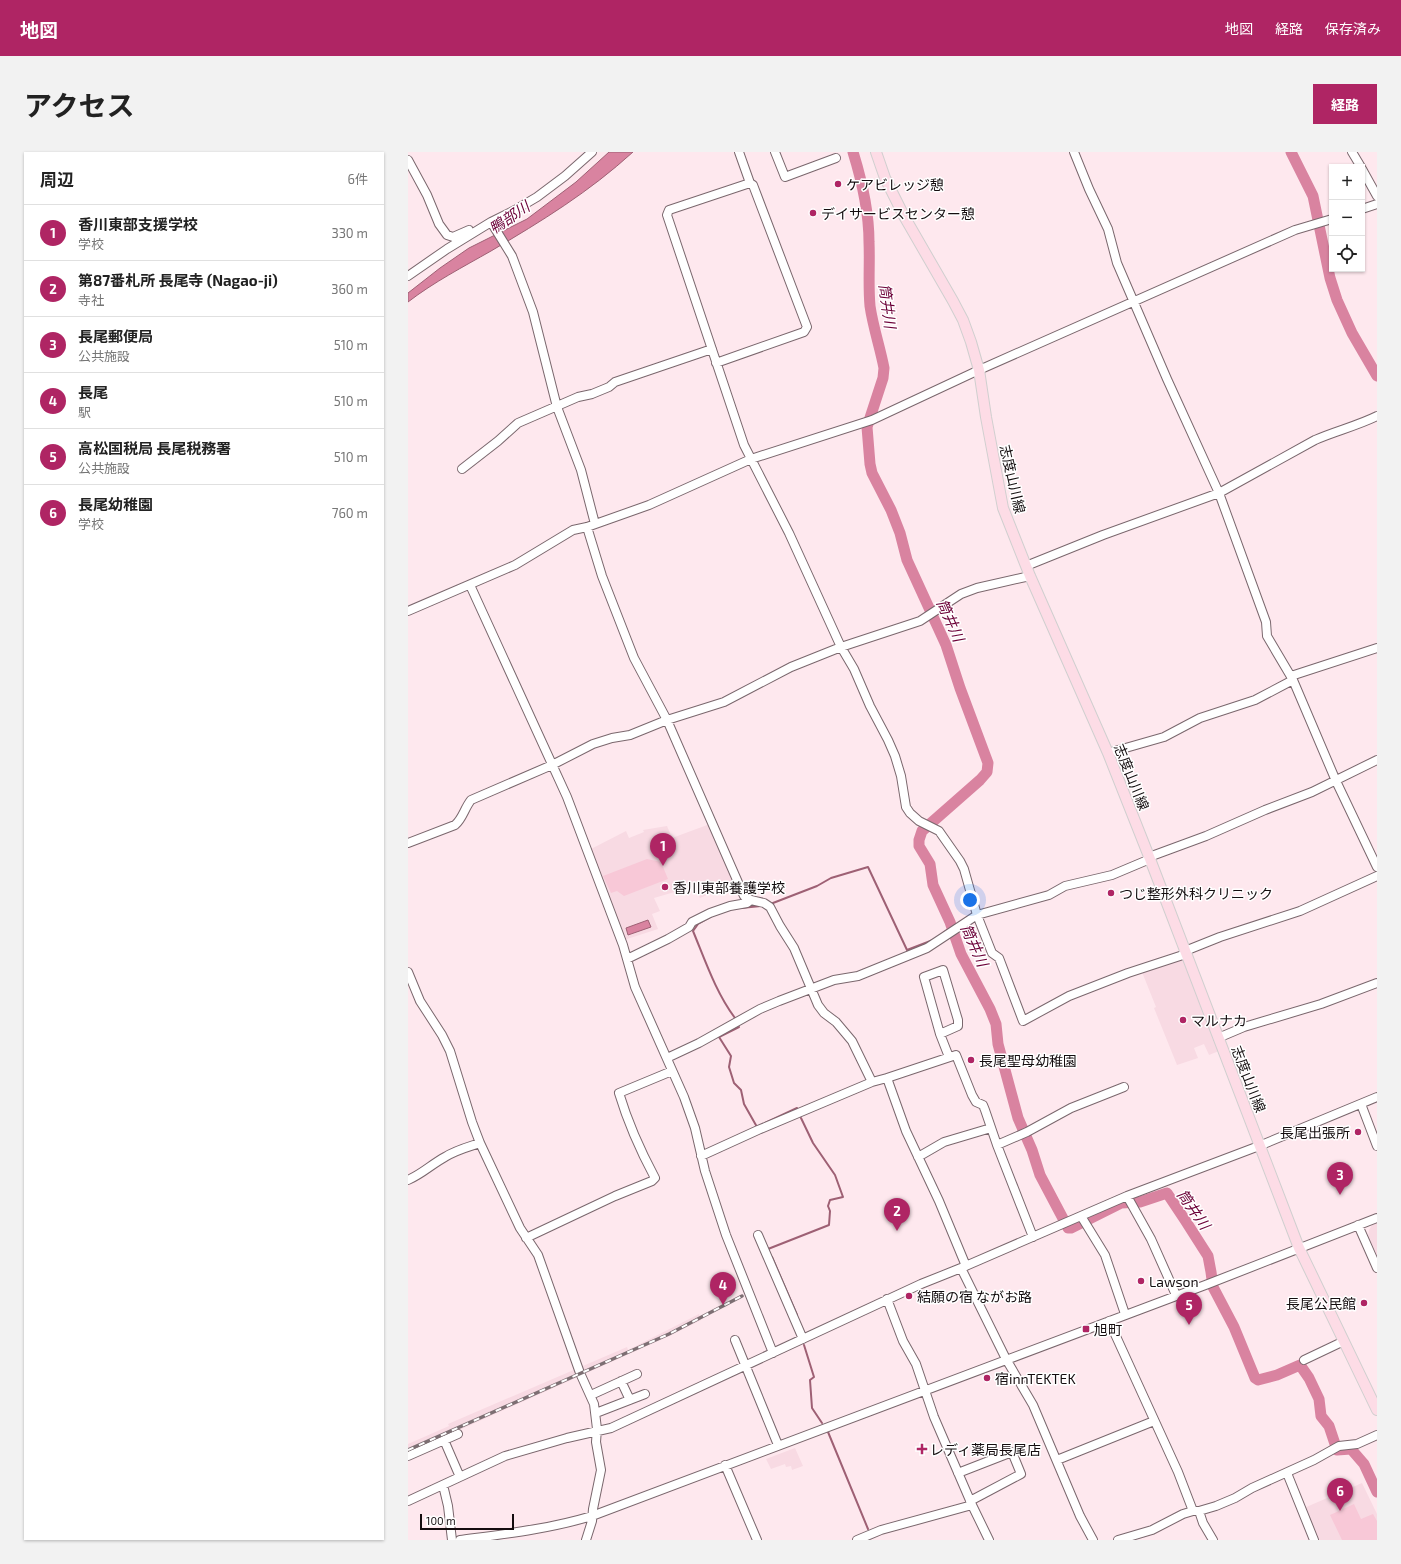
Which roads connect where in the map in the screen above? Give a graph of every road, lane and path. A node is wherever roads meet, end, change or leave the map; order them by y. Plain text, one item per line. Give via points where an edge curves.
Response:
1 (592, 152) edge
2 (739, 152) edge
3 (775, 152) edge
4 (876, 152) edge
5 (1074, 152) edge
6 (1352, 152) edge
7 (836, 158) dead end
8 (408, 160) edge
9 (1359, 164) edge
10 (1365, 175) edge
11 (750, 183) junction
12 (1377, 196) edge
13 (1377, 204) edge
14 (1365, 208) edge
15 (1329, 220) edge
16 (492, 223) junction
17 (408, 276) edge
18 (1133, 301) junction
19 (712, 349) junction
20 (716, 363) junction
21 (979, 370) junction
22 (557, 407) junction
23 (1377, 416) edge
24 (751, 459) junction
25 (462, 469) dead end
26 (1219, 493) junction
27 (591, 526) junction
28 (1026, 566) junction
29 (1030, 576) junction
30 (470, 585) junction
31 (408, 611) edge
32 (841, 647) junction
33 (1377, 648) edge
34 (1292, 678) junction
35 (667, 720) junction
36 (1108, 753) junction
37 (1377, 760) edge
38 (552, 765) junction
39 (1336, 781) junction
40 (408, 843) edge
41 (1150, 858) junction
42 (1377, 867) edge
43 (1377, 876) edge
44 (751, 900) junction
45 (977, 915) junction
46 (1185, 953) junction
47 (627, 959) junction
48 (408, 972) edge
49 (1377, 983) edge
50 (811, 989) junction
51 (940, 1034) junction
52 (1218, 1038) junction
53 (949, 1057) junction
54 (667, 1058) junction
55 (672, 1071) junction
56 (887, 1078) junction
57 (872, 1082) junction
58 (1124, 1087) dead end
59 (1377, 1097) edge
60 (1361, 1104) junction
61 (991, 1128) junction
62 (480, 1143) junction
63 (997, 1145) junction
64 (1259, 1146) junction
65 (1377, 1146) edge
66 (702, 1156) junction
67 (918, 1157) junction
68 (408, 1180) edge
69 (1127, 1196) junction
70 (1377, 1218) edge
71 (1084, 1220) junction
72 (1358, 1225) junction
73 (758, 1235) dead end
74 (1033, 1237) junction
75 (526, 1238) junction
76 (1299, 1248) junction
77 (964, 1267) junction
78 (1377, 1268) edge
79 (1176, 1295) junction
80 (887, 1299) junction
81 (1125, 1314) junction
82 (1109, 1321) junction
83 (803, 1339) junction
84 (735, 1340) dead end
85 (1344, 1341) junction
86 (773, 1353) junction
87 (1006, 1359) junction
88 (1304, 1360) dead end
89 (746, 1365) junction
90 (637, 1374) dead end
91 (622, 1381) junction
92 (926, 1390) junction
93 (645, 1394) dead end
94 (591, 1395) junction
95 (630, 1400) junction
96 (1377, 1410) edge
97 (596, 1413) junction
98 (1154, 1421) junction
99 (597, 1432) junction
100 (458, 1434) dead end
101 (1377, 1436) edge
102 (444, 1440) junction
103 (778, 1445) junction
104 (408, 1456) edge
105 (1056, 1460) junction
106 (725, 1465) junction
107 (958, 1473) junction
108 (1287, 1473) junction
109 (460, 1477) junction
110 (443, 1485) junction
111 (408, 1501) edge
112 (971, 1503) junction
113 (1196, 1511) junction
114 (592, 1516) junction
115 (452, 1540) edge
116 (460, 1540) edge
117 (586, 1540) edge
118 (757, 1540) edge
119 (857, 1540) edge
120 (989, 1540) edge
121 (1093, 1540) edge
122 (1118, 1540) edge
123 (1213, 1540) edge
124 (1314, 1540) edge

1 - 16 street via 537,197
2 - 11 street
3 - 7 street via 785,177
4 - 21 main road, 志度山川線 via 885,178 904,216 963,320
5 - 18 street via 1108,229 1117,263
6 - 9 street
8 - 16 street via 439,224 447,235 453,237 462,234 482,222
10 - 12 street
11 - 19 street via 669,210 667,215
11 - 20 street via 753,185 807,327 804,332
13 - 14 street
15 - 18 street via 1295,230
16 - 17 street via 447,249
16 - 22 street via 508,250 533,312
18 - 21 street
18 - 26 street
19 - 20 street
19 - 22 street via 615,382 609,387
20 - 24 street
21 - 24 street via 868,422
21 - 28 main road, 志度山川線 via 1003,508
22 - 25 street via 518,423
22 - 27 street via 581,470
23 - 26 street via 1315,440
24 - 27 street via 671,497
24 - 32 street via 789,533
26 - 28 street
26 - 34 street via 1266,622 1267,636
27 - 30 street via 573,530 515,566
27 - 35 street via 602,576 634,658
28 - 29 main road, 志度山川線
29 - 32 street via 961,594 920,621
29 - 36 main road, 志度山川線
30 - 31 street
30 - 38 street
32 - 35 street via 772,677 724,702
32 - 45 street via 891,745 901,776 906,807 918,821 932,826 944,836 962,865
33 - 34 street
34 - 36 street via 1255,700 1200,718 1164,737
34 - 39 street
35 - 38 street via 630,735 594,744
35 - 44 street via 736,879 744,896
36 - 41 main road, 志度山川線
37 - 39 street
38 - 40 street via 471,800 461,820 455,825
38 - 47 street via 581,832
39 - 41 street
39 - 42 street
41 - 45 street via 1112,875 1065,886 1049,895
41 - 46 main road, 志度山川線
43 - 46 street via 1300,911 1220,936
44 - 47 street via 710,913 668,939
44 - 50 street via 770,907 794,948
45 - 46 street via 992,953 999,958 1023,1021 1069,996
45 - 50 street via 927,948 858,976 834,980
46 - 52 main road, 志度山川線
47 - 54 street via 635,987
48 - 62 street via 420,1001 450,1051
49 - 52 street
50 - 54 street via 760,1009
50 - 57 street via 824,1014 836,1022 852,1041
51 - 51 street via 958,1026 943,970 924,977
51 - 53 street
52 - 64 main road, 志度山川線
53 - 56 street
53 - 61 street via 956,1055 972,1095 976,1102 983,1105
54 - 55 street
55 - 66 street via 695,1128
55 - 75 street via 619,1093 638,1146 655,1178
56 - 57 street
56 - 67 street
57 - 66 street
58 - 63 street via 1071,1108 1024,1134
59 - 60 street
60 - 64 street
60 - 65 street
61 - 63 street
61 - 67 street via 944,1142
62 - 68 street via 457,1150
62 - 75 street
63 - 74 street
64 - 69 street
64 - 76 main road, 志度山川線
66 - 86 street via 726,1235
67 - 77 street via 939,1200
69 - 71 street
69 - 79 street via 1151,1239
70 - 72 street
71 - 74 street via 1067,1221
71 - 81 street via 1109,1264
72 - 76 street
72 - 78 street
73 - 83 street
74 - 77 street
75 - 94 street via 538,1255 580,1373
76 - 79 street
76 - 85 main road, 志度山川線
77 - 80 street
77 - 87 street
79 - 81 street
80 - 83 street
80 - 92 street
81 - 82 street
82 - 87 street
82 - 98 street
83 - 86 street
84 - 89 street
85 - 88 street
85 - 96 main road, 志度山川線
86 - 89 street
87 - 92 street
87 - 105 street via 1033,1406
89 - 99 street via 611,1428
89 - 103 street
90 - 91 street
91 - 94 street
91 - 95 street
92 - 103 street
92 - 107 street via 934,1417
93 - 95 street
94 - 97 street
95 - 97 street
97 - 99 street
98 - 105 street
98 - 113 street
99 - 109 street via 505,1456
99 - 114 street via 596,1442 601,1470
100 - 102 street
101 - 108 street via 1357,1444 1339,1446
102 - 104 street
102 - 109 street
103 - 106 street
105 - 121 street
106 - 114 street
106 - 118 street
107 - 112 street
107 - 112 street via 1012,1452 1021,1474
108 - 113 street via 1235,1498
108 - 124 street
109 - 110 street
110 - 111 street
110 - 115 street
112 - 119 street via 881,1530
112 - 120 street
113 - 122 street via 1183,1514 1140,1534
113 - 123 street
114 - 116 street via 529,1531
114 - 117 street

